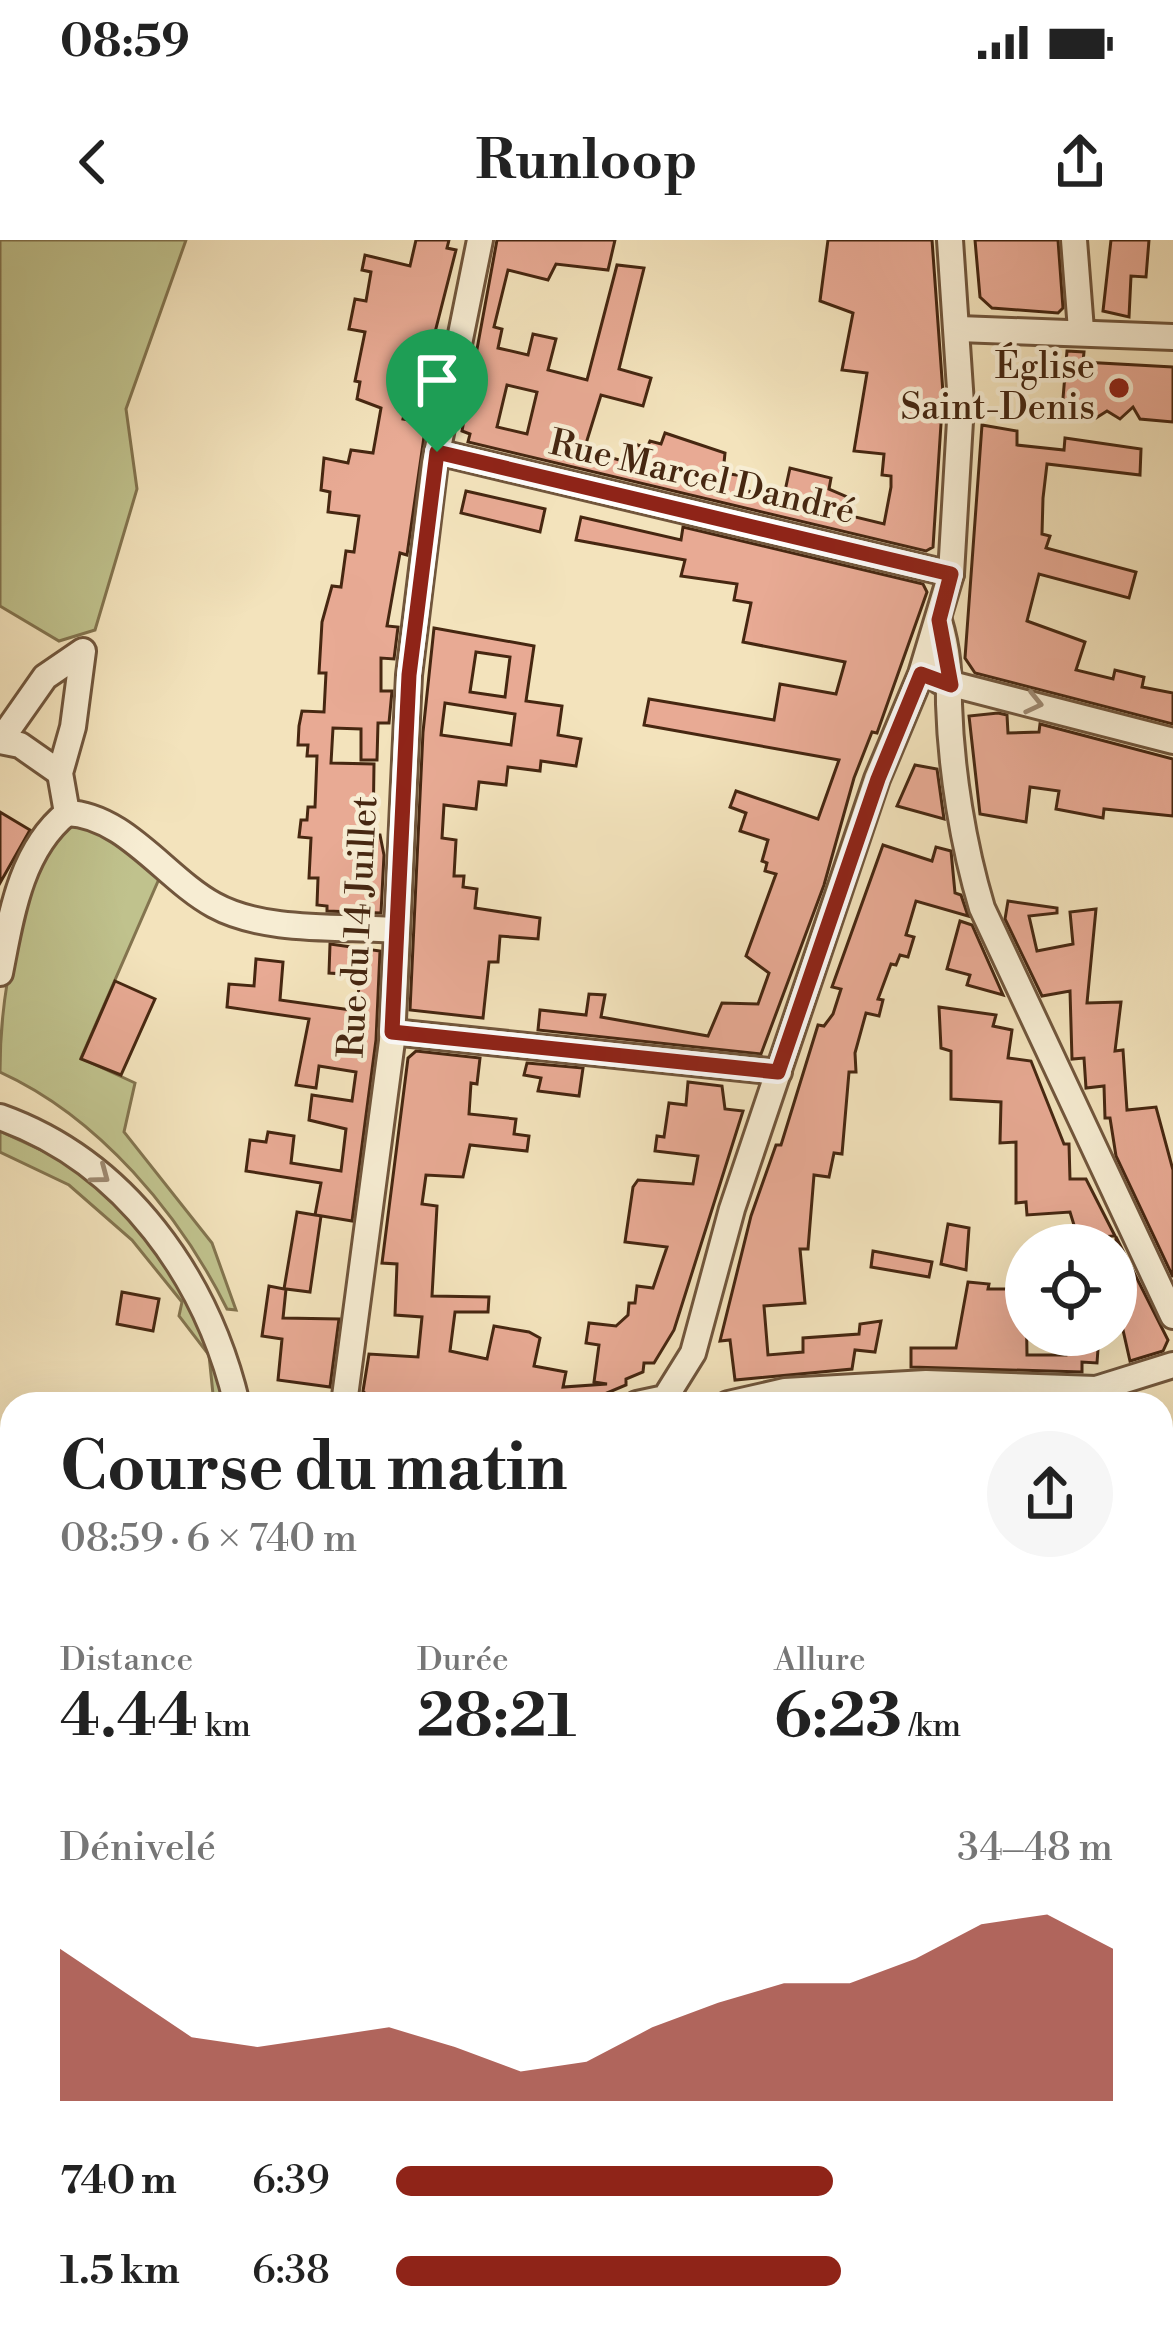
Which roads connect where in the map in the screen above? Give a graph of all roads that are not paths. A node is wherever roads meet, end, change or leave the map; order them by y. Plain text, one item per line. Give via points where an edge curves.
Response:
1 (480, 240) edge
2 (950, 240) edge
3 (1074, 240) edge
4 (959, 329) junction
5 (1081, 330) junction
6 (1173, 337) edge
7 (437, 452) junction
8 (951, 574) junction
9 (939, 620) junction
10 (921, 674) junction
11 (951, 685) junction
12 (0, 741) edge
13 (1173, 741) edge
14 (60, 773) junction
15 (67, 813) junction
16 (397, 930) junction
17 (0, 974) edge
18 (392, 1032) junction
19 (778, 1072) junction
20 (0, 1117) edge
21 (1173, 1316) edge
22 (1173, 1365) edge
23 (233, 1392) edge
24 (346, 1392) edge
25 (669, 1392) edge
26 (781, 1392) edge

1 - 7 street, Rue du 14 Juillet
2 - 4 street
3 - 5 street
4 - 5 street via 1059,336
4 - 8 street
5 - 6 street
7 - 8 street, Rue Marcel Dandré
7 - 16 street, Rue du 14 Juillet via 409,675
8 - 9 street
9 - 10 street
9 - 11 street
10 - 11 street
10 - 19 street
11 -> 13 street
11 - 21 street via 982,908
12 - 14 street
12 - 14 street via 45,677 83,650
14 - 15 street
15 - 16 street via 94,819 238,915
15 - 17 street via 28,866
16 - 18 street, Rue du 14 Juillet
18 - 19 street
18 - 24 street, Rue du 14 Juillet
19 - 25 street via 693,1353
20 -> 23 street via 119,1188 209,1318
22 - 26 street via 1096,1389 926,1383

